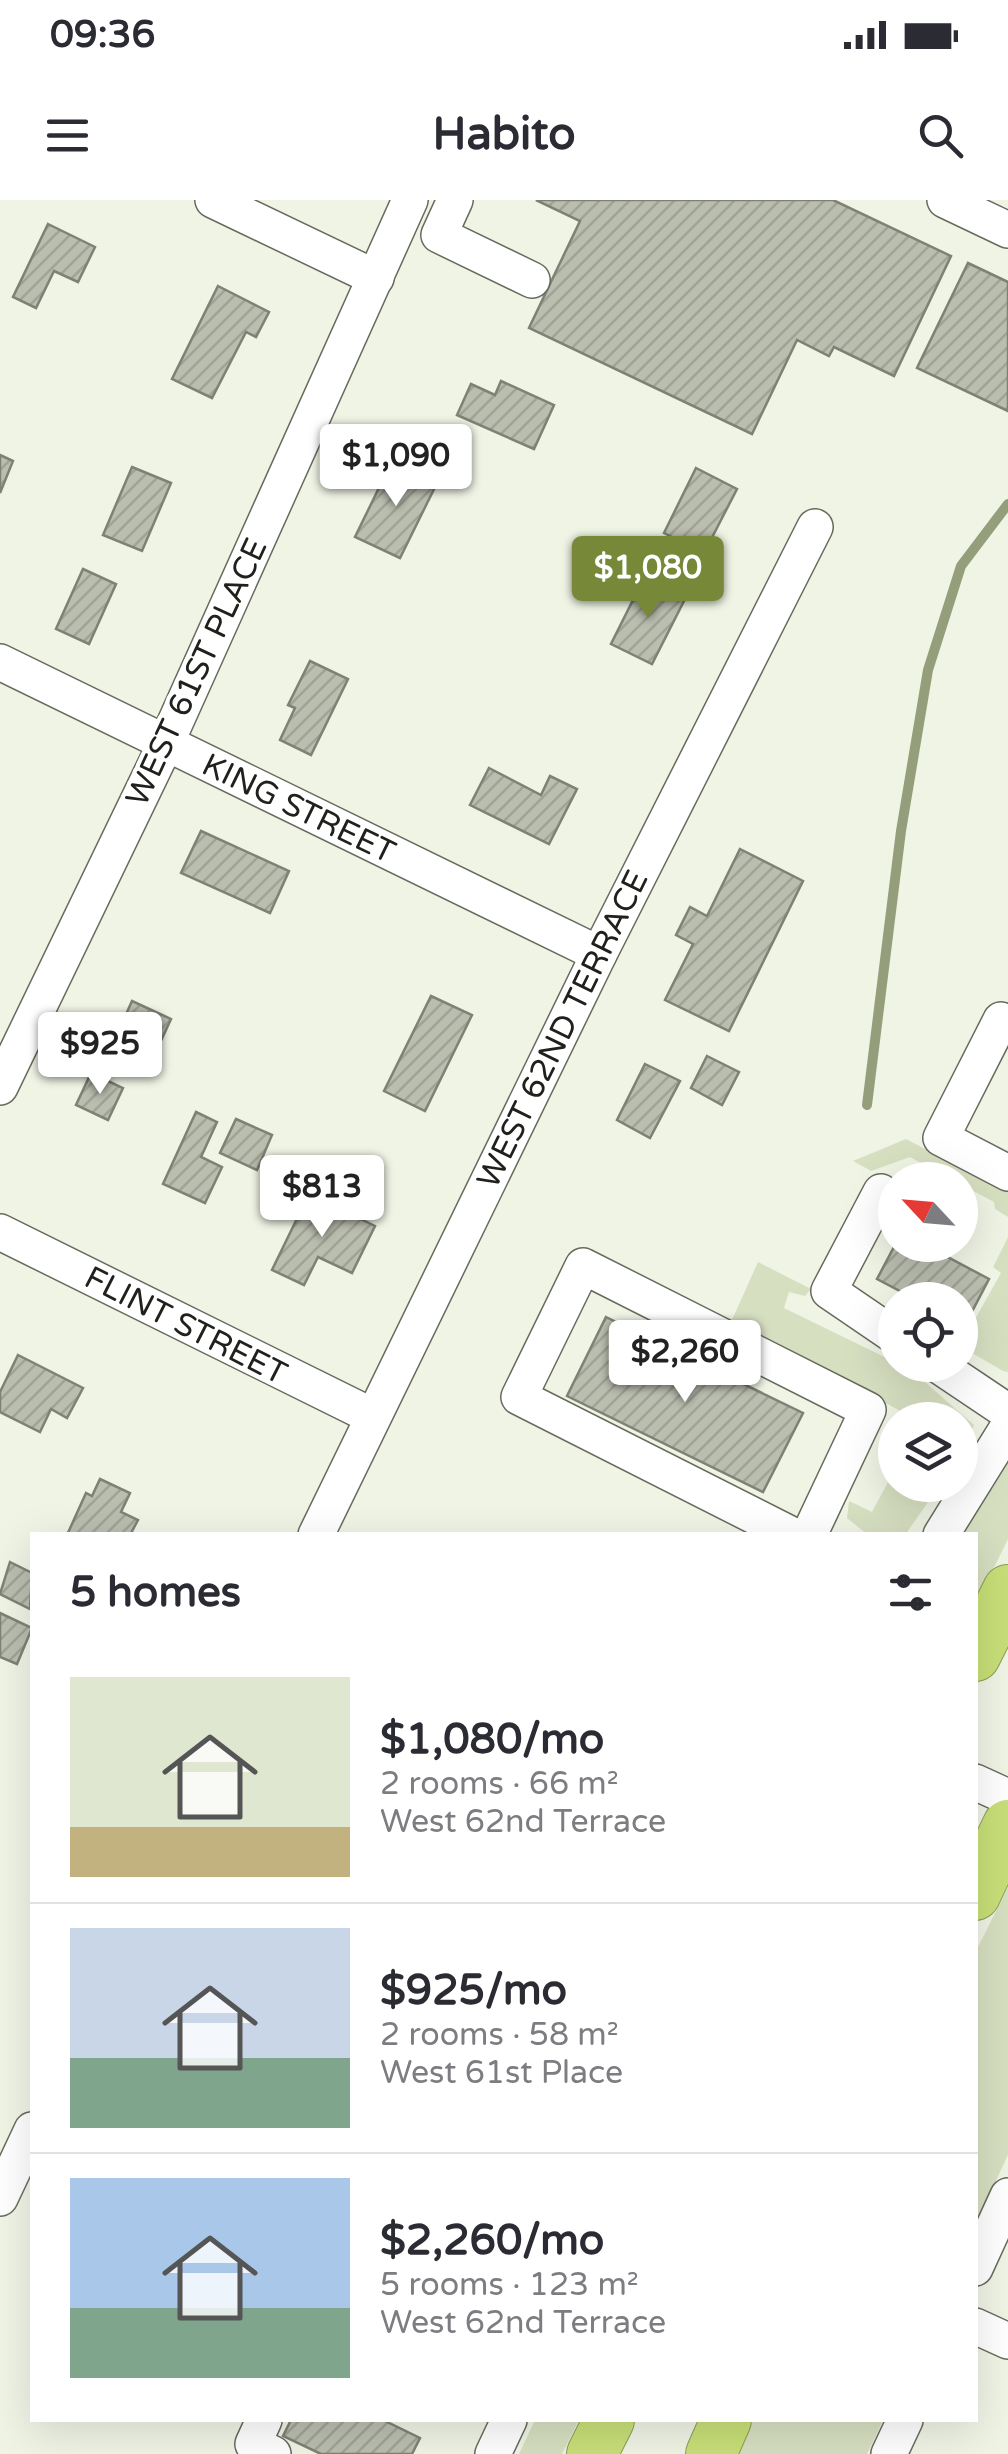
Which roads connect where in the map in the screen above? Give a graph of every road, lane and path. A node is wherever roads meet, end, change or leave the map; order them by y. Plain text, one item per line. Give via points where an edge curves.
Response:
1 (213, 200) edge
2 (410, 200) edge
3 (455, 200) edge
4 (961, 203) edge
5 (1008, 230) edge
6 (376, 278) junction
7 (532, 280) dead end
8 (815, 527) dead end
9 (0, 662) edge
10 (166, 742) junction
11 (598, 954) junction
12 (1006, 1016) edge
13 (0, 1087) edge
14 (1008, 1174) edge
15 (878, 1198) edge
16 (0, 1232) edge
17 (878, 1325) edge
18 (963, 1382) edge
19 (1008, 1412) edge
20 (372, 1416) junction
21 (1008, 1428) edge
22 (317, 1532) edge
23 (786, 1532) edge
24 (810, 1532) edge
25 (943, 1532) edge
26 (1008, 1590) edge
27 (978, 1650) edge
28 (978, 1783) edge
29 (1008, 1797) edge
30 (1008, 1826) edge
31 (978, 1888) edge
32 (30, 2134) edge
33 (0, 2198) edge
34 (1004, 2215) edge
35 (978, 2263) edge
36 (978, 2327) edge
37 (1008, 2341) edge
38 (263, 2422) edge
39 (508, 2422) edge
40 (608, 2422) edge
41 (725, 2422) edge
42 (903, 2422) edge
43 (273, 2454) edge
44 (493, 2454) edge
45 (592, 2454) edge
46 (710, 2454) edge
47 (889, 2454) edge

1 - 6 street
2 - 6 street, WEST 61ST PLACE
3 - 7 street via 439,234
4 - 5 street
6 - 10 street, WEST 61ST PLACE
8 - 11 street, WEST 62ND TERRACE
9 - 10 street, KING STREET
10 - 11 street, KING STREET
10 - 13 street, WEST 61ST PLACE
11 - 20 street, WEST 62ND TERRACE
12 - 14 street via 940,1138
15 - 17 street via 829,1292
16 - 20 street, FLINT STREET
18 - 19 street
20 - 22 street, WEST 62ND TERRACE
21 - 25 street
23 - 24 street via 519,1397 583,1266 868,1410
26 - 27 highway
28 - 29 street
30 - 31 highway
32 - 33 street
34 - 35 street
36 - 37 street
38 - 43 street via 252,2444
39 - 44 street
40 - 45 highway
41 - 46 highway
42 - 47 street

